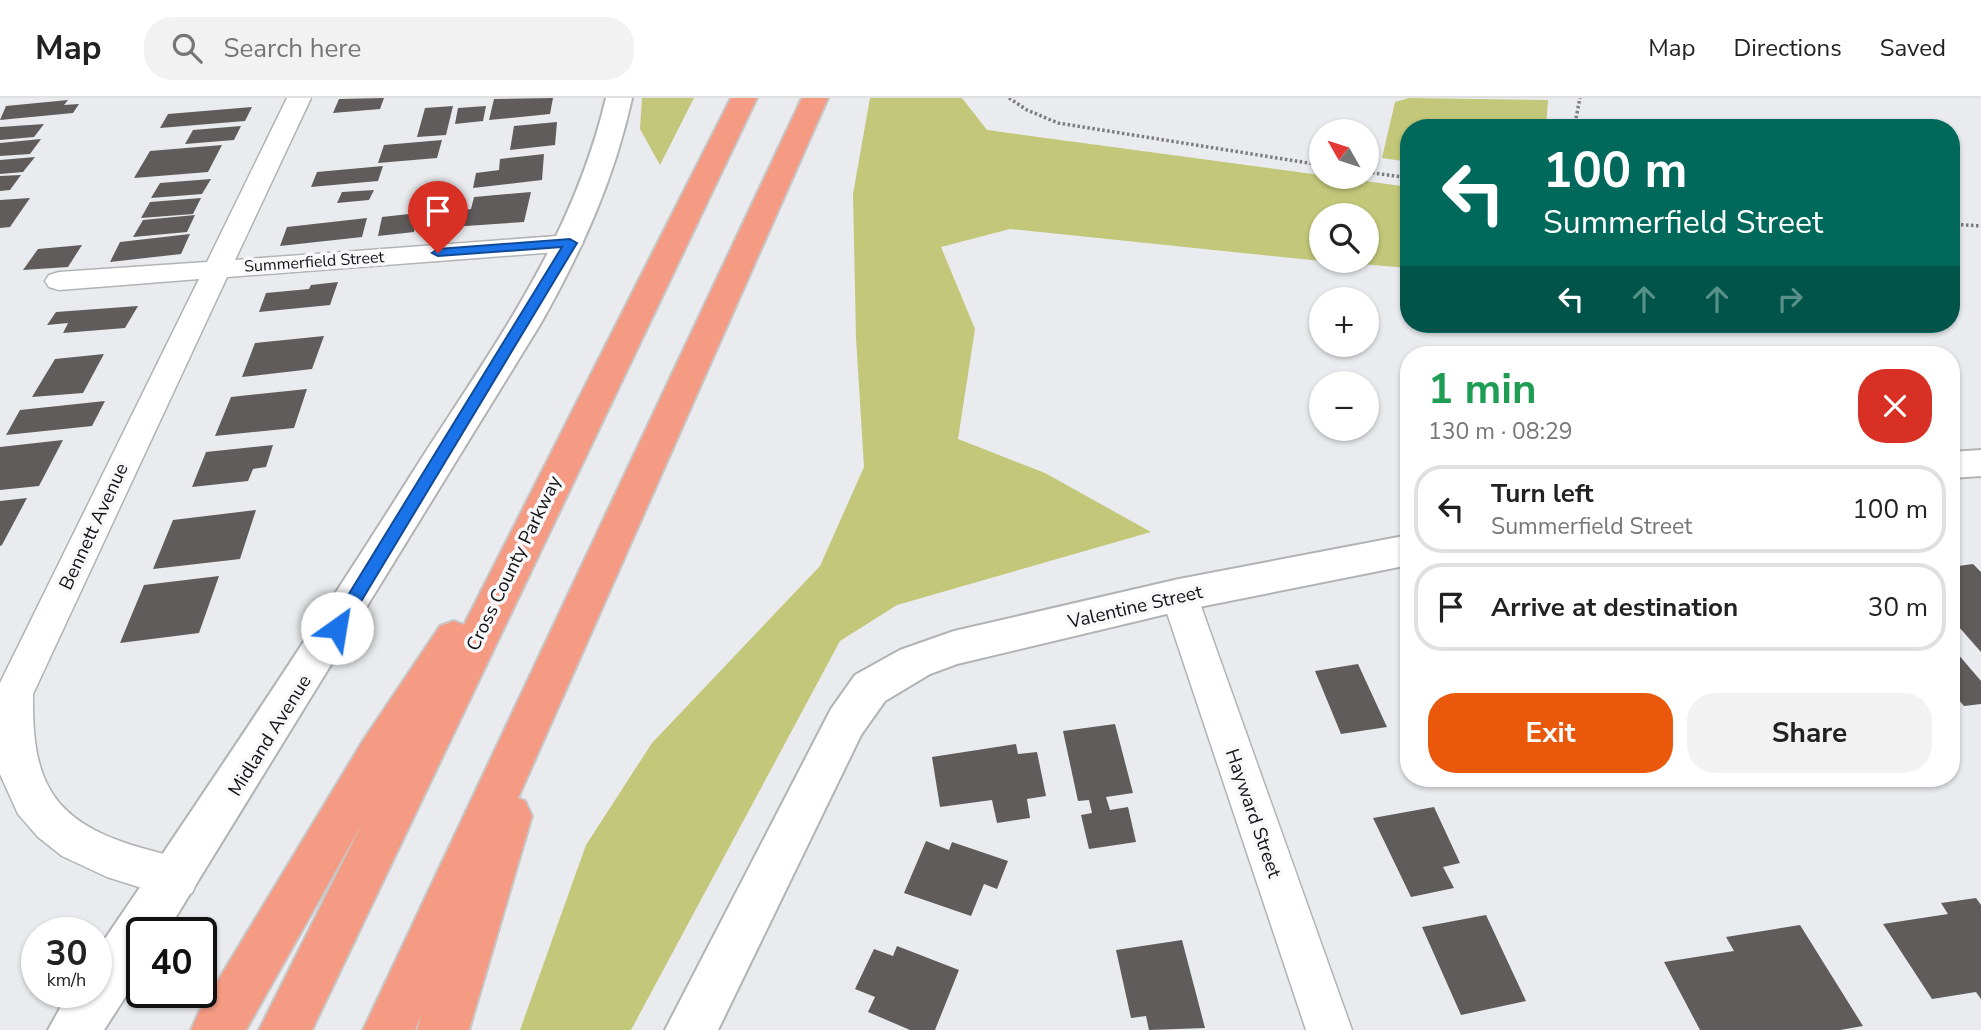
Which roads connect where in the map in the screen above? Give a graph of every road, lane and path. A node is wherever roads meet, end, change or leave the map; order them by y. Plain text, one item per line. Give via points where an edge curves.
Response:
1 (299, 98) edge
2 (619, 98) edge
3 (744, 98) edge
4 (815, 98) edge
5 (1009, 98) edge
6 (1580, 98) edge
7 (1576, 119) edge
8 (1309, 163) edge
9 (1379, 174) edge
10 (1400, 177) edge
11 (1960, 224) edge
12 (1981, 226) edge
13 (570, 243) junction
14 (216, 268) junction
15 (59, 281) dead end
16 (1981, 463) edge
17 (1960, 464) edge
18 (543, 502) junction
19 (1400, 552) edge
20 (1179, 595) junction
21 (553, 670) junction
22 (177, 878) junction
23 (74, 1030) edge
24 (217, 1030) edge
25 (285, 1030) edge
26 (389, 1030) edge
27 (443, 1030) edge
28 (691, 1030) edge
29 (1329, 1030) edge

1 - 14 street, Bennett Avenue
2 - 13 street, Midland Avenue via 608,153
3 - 18 highway, Cross County Parkway
4 - 21 highway
5 - 8 path via 1058,123
6 - 7 path
9 - 10 path
11 - 12 path
13 - 14 street, Summerfield Street
13 - 22 street, Midland Avenue via 344,616
14 - 15 street, Summerfield Street
14 - 22 street, Bennett Avenue via 6,719 6,769 29,812 51,830 111,862
16 - 17 street
18 - 24 highway via 379,753
18 - 25 highway, Cross County Parkway
19 - 20 street, Valentine Street
20 - 28 street, Valentine Street via 954,648 915,662 870,688 846,722
20 - 29 street, Hayward Street
21 - 26 highway
21 - 27 highway
22 - 23 street, Midland Avenue

